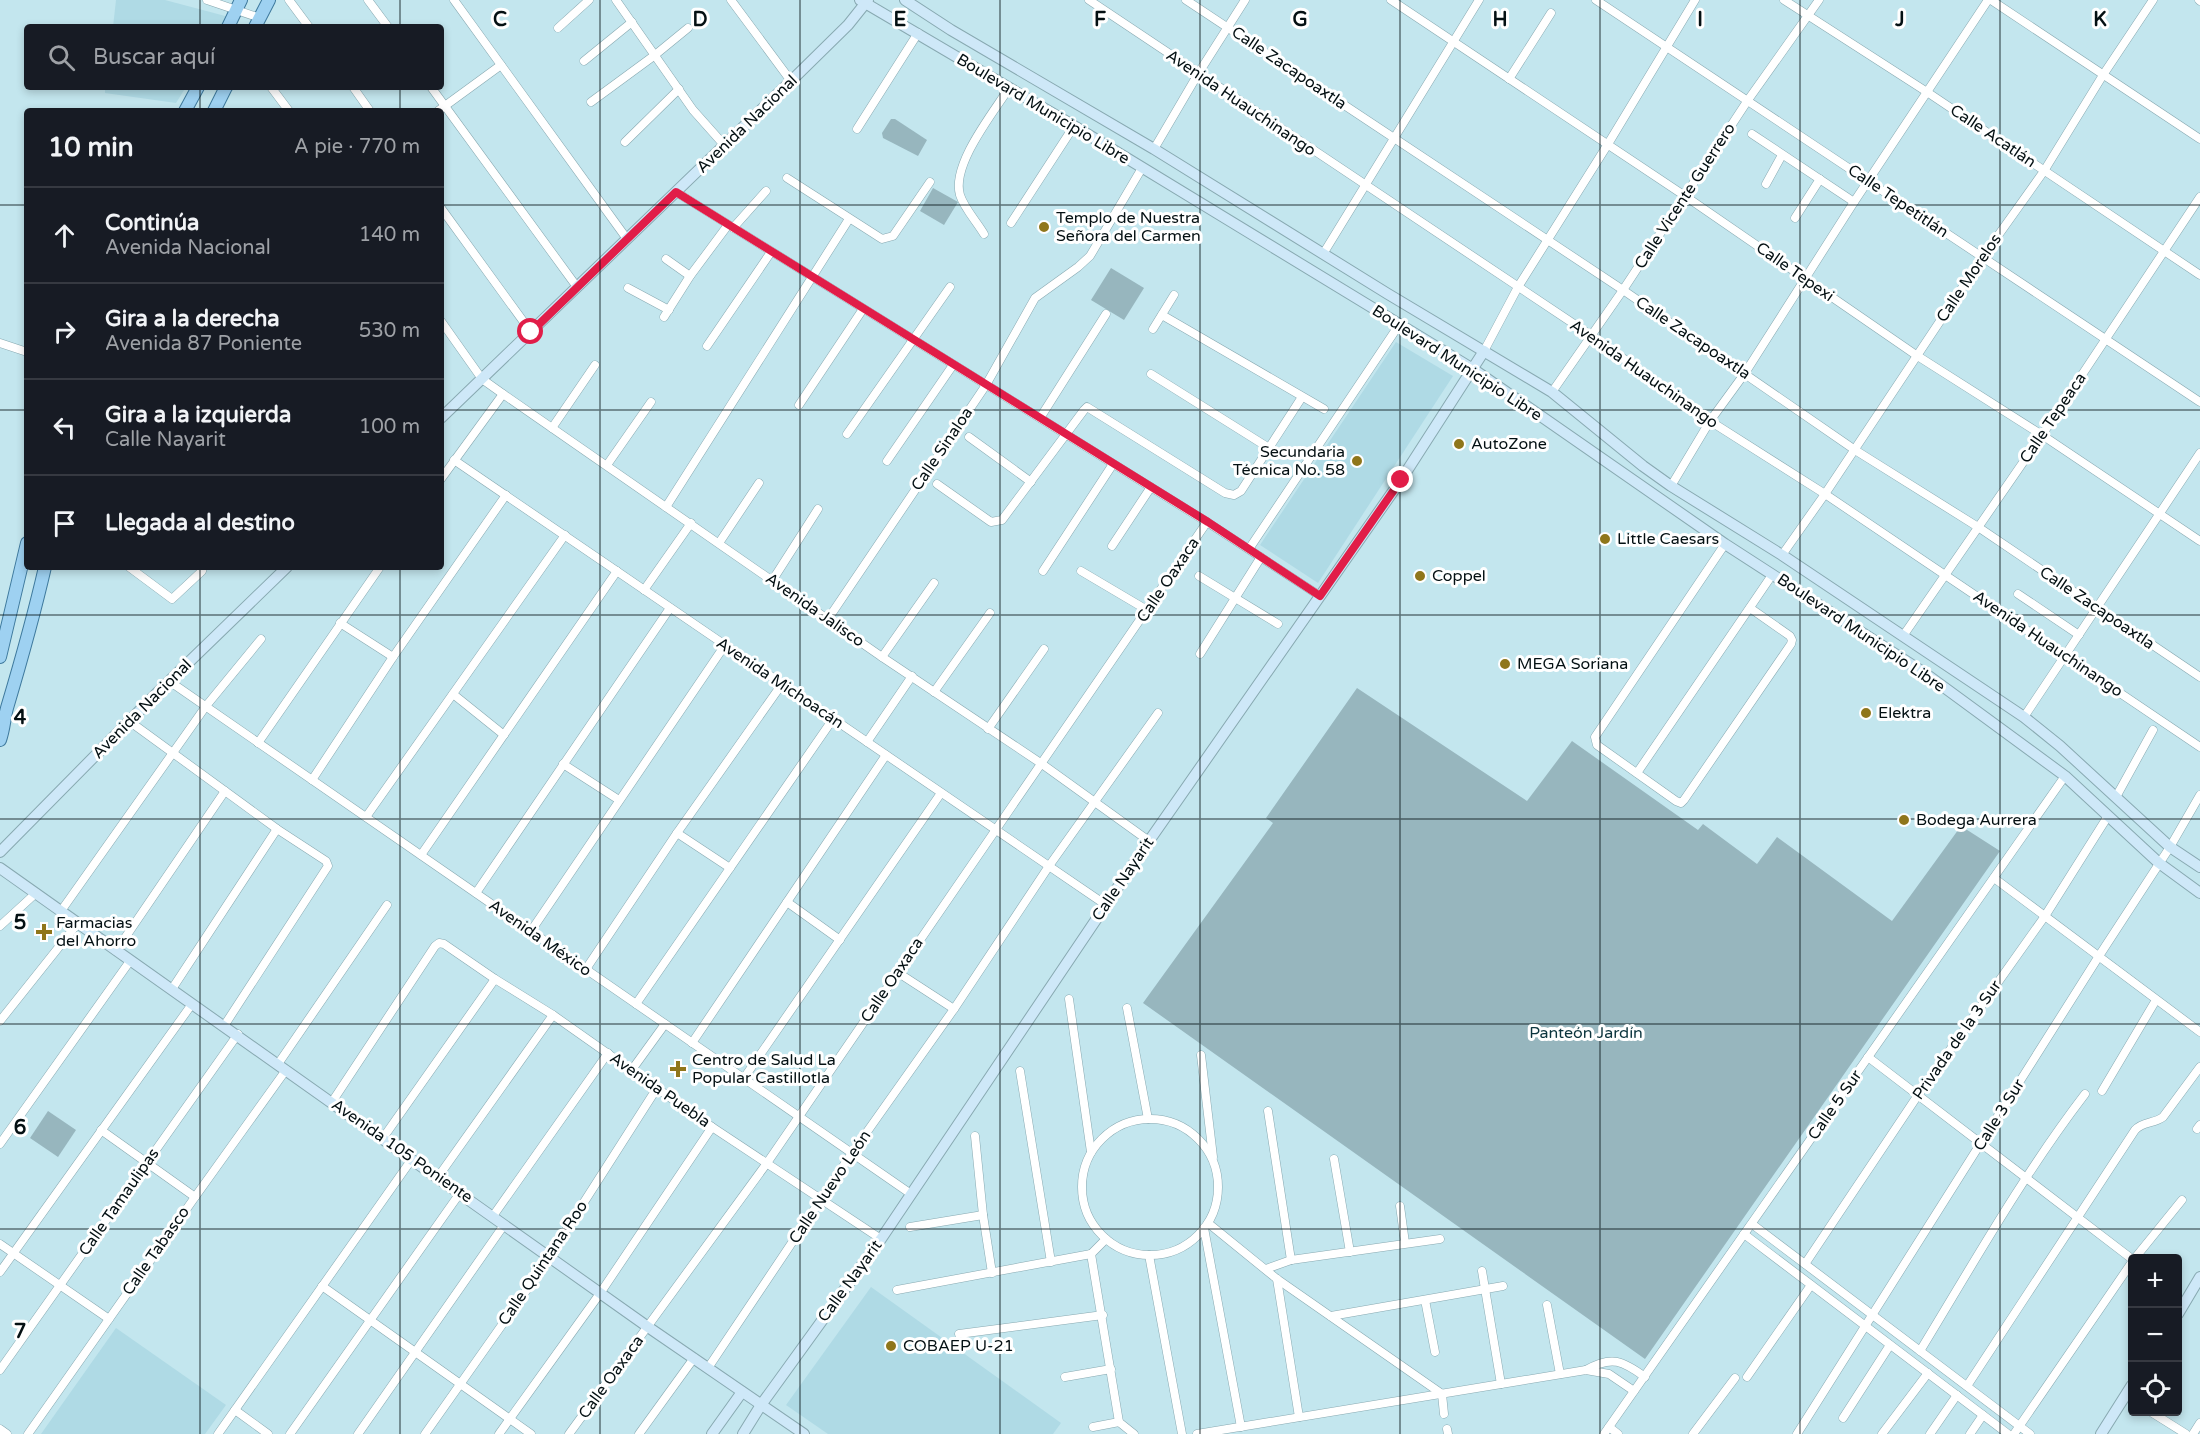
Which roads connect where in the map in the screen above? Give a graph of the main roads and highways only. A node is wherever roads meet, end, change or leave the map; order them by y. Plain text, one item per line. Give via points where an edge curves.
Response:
1 (269, 0) edge
2 (905, 0) edge
3 (864, 1) edge
4 (239, 5) edge
5 (257, 22) edge
6 (230, 24) edge
7 (196, 90) edge
8 (224, 90) edge
9 (187, 108) edge
10 (216, 108) edge
11 (1484, 351) junction
12 (1473, 369) junction
13 (444, 415) edge
14 (24, 556) edge
15 (44, 570) edge
16 (284, 570) edge
17 (0, 657) edge
18 (0, 740) edge
19 (0, 852) edge
20 (2200, 867) edge
21 (0, 868) edge
22 (2200, 893) edge
23 (2200, 1277) edge
24 (2182, 1297) edge
25 (742, 1392) junction
26 (2128, 1399) edge
27 (761, 1405) junction
28 (712, 1434) edge
29 (743, 1434) edge
30 (804, 1434) edge
31 (2101, 1434) edge

1 - 5 main road
2 - 11 main road, Boulevard Municipio Libre
3 - 12 main road, Boulevard Municipio Libre
3 - 13 main road, Avenida Nacional via 848,25
4 - 6 main road
7 - 9 main road
8 - 10 main road
11 - 12 main road, Calle Nayarit
11 - 20 main road, Boulevard Municipio Libre via 1552,392 1671,486 1782,555 2024,717 2170,847
12 - 22 main road, Boulevard Municipio Libre via 1725,544 1926,674 2065,776 2159,863
12 - 27 main road, Calle Nayarit via 881,1239
14 - 17 main road
15 - 18 main road
16 - 19 main road, Avenida Nacional
21 - 25 main road, Avenida 105 Poniente
23 - 24 main road
25 - 27 main road, Avenida 105 Poniente
25 - 28 main road
26 - 31 main road
27 - 29 main road, Calle Nayarit
27 - 30 main road, Avenida 105 Poniente

